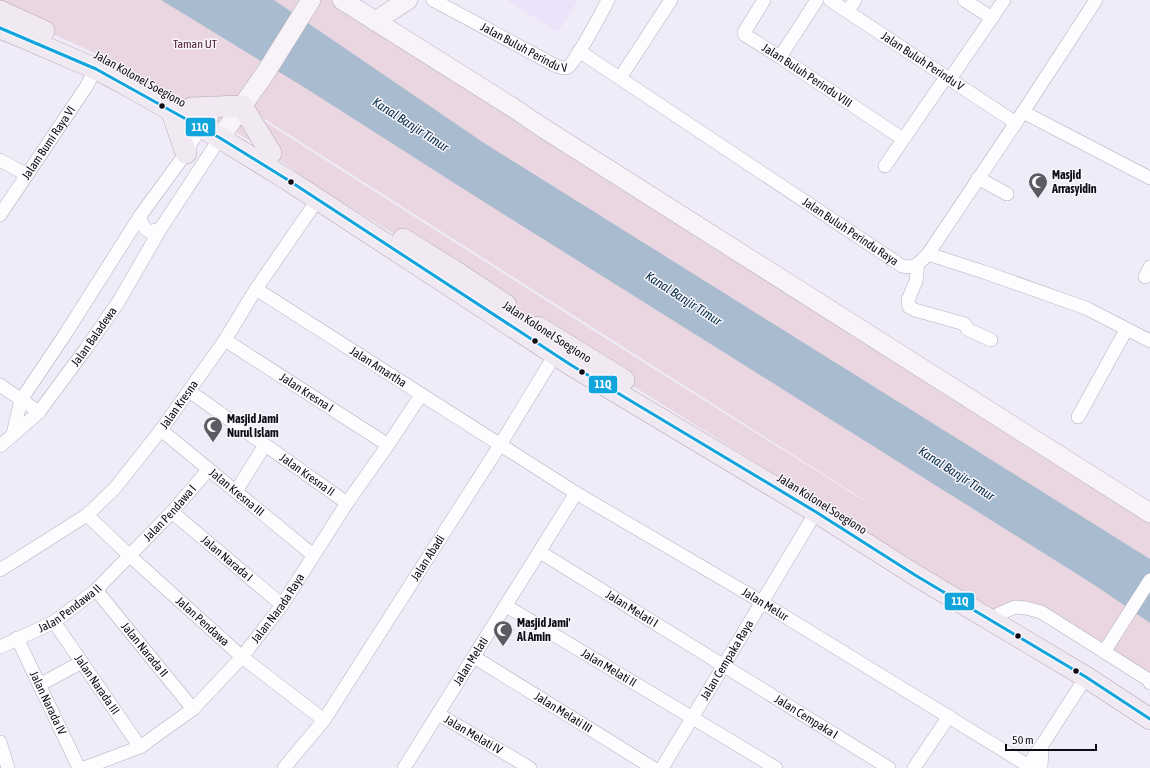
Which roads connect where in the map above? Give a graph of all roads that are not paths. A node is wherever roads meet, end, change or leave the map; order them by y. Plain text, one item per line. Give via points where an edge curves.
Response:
1 (311, 0) edge
2 (342, 0) edge
3 (408, 0) edge
4 (433, 0) edge
5 (608, 0) edge
6 (672, 0) edge
7 (764, 0) edge
8 (817, 0) edge
9 (830, 0) edge
10 (855, 0) edge
11 (964, 0) edge
12 (1004, 0) edge
13 (1096, 0) edge
14 (848, 11) junction
15 (0, 12) edge
16 (992, 18) junction
17 (375, 21) junction
18 (0, 28) edge
19 (579, 51) junction
20 (780, 57) junction
21 (96, 69) junction
22 (620, 78) junction
23 (948, 78) junction
24 (243, 104) junction
25 (191, 108) junction
26 (171, 110) junction
27 (1024, 112) junction
28 (1016, 123) junction
29 (215, 128) junction
30 (903, 139) junction
31 (186, 153) junction
32 (271, 154) junction
33 (0, 160) edge
34 (885, 166) dead end
35 (27, 175) junction
36 (978, 178) junction
37 (1150, 178) edge
38 (1008, 194) dead end
39 (318, 199) junction
40 (0, 215) edge
41 (140, 216) junction
42 (161, 228) junction
43 (928, 254) junction
44 (918, 264) junction
45 (256, 288) junction
46 (1126, 330) junction
47 (226, 340) junction
48 (991, 340) dead end
49 (1150, 341) edge
50 (559, 348) junction
51 (0, 385) edge
52 (189, 391) junction
53 (421, 395) junction
54 (21, 400) junction
55 (39, 412) junction
56 (1078, 417) dead end
57 (161, 430) junction
58 (13, 434) junction
59 (265, 445) junction
60 (388, 445) junction
61 (500, 445) junction
62 (0, 446) edge
63 (208, 470) junction
64 (236, 491) junction
65 (576, 493) junction
66 (347, 502) junction
67 (172, 512) junction
68 (816, 512) junction
69 (1150, 513) edge
70 (87, 515) junction
71 (540, 552) junction
72 (130, 556) junction
73 (313, 556) junction
74 (0, 570) edge
75 (1150, 580) edge
76 (96, 590) junction
77 (762, 602) junction
78 (282, 605) junction
79 (506, 606) junction
80 (999, 614) junction
81 (54, 622) junction
82 (17, 638) junction
83 (0, 647) edge
84 (1107, 647) junction
85 (242, 657) junction
86 (474, 657) junction
87 (82, 662) junction
88 (723, 666) junction
89 (1086, 677) junction
90 (1150, 683) edge
91 (39, 685) junction
92 (1150, 702) edge
93 (193, 709) junction
94 (438, 714) junction
95 (949, 716) junction
96 (692, 718) junction
97 (1150, 719) edge
98 (324, 720) junction
99 (0, 742) edge
100 (140, 747) junction
101 (1032, 767) edge
102 (8, 768) edge
103 (78, 768) edge
104 (84, 768) edge
105 (284, 768) edge
106 (404, 768) edge
107 (530, 768) edge
108 (653, 768) edge
109 (662, 768) edge
110 (776, 768) edge
111 (889, 768) edge
112 (914, 768) edge

1 - 24 street
2 - 17 street
3 - 17 street
4 - 19 street, Jalan Buluh Perindu V via 560,67 568,66
5 - 19 street, Jalan Buluh Perindu V
6 - 22 street
7 - 20 street, Jalan Buluh Perindu VIII via 744,33
8 - 20 street
9 - 14 street, Jalan Buluh Perindu V
10 - 14 street
11 - 16 street
12 - 16 street
13 - 27 street, Jalan Buluh Perindu Raya
14 - 23 street, Jalan Buluh Perindu V
15 - 25 main road, Jalan Kolonel Soegiono via 102,56
16 - 23 street
17 - 69 street
18 - 21 main road, Jalan Kolonel Soegiono
19 - 22 street, Jalan Buluh Perindu Raya
20 - 30 street, Jalan Buluh Perindu VIII
21 - 26 main road, Jalan Kolonel Soegiono
21 - 35 street, Jalam Bumi Raya VI
22 - 44 street, Jalan Buluh Perindu Raya via 902,266 911,267
23 - 28 street, Jalan Buluh Perindu V
23 - 30 street
24 - 25 main road
24 - 29 street
24 - 32 main road
25 - 29 main road, Jalan Kolonel Soegiono
26 - 29 main road, Jalan Kolonel Soegiono
26 - 31 main road
27 - 28 street, Jalan Buluh Perindu Raya
27 - 37 street
28 - 36 street, Jalan Buluh Perindu Raya
29 - 31 street, Jalan Baladewa via 192,141
29 - 32 main road, Jalan Kolonel Soegiono
29 - 39 main road, Jalan Kolonel Soegiono
29 - 42 street, Jalan Baladewa
30 - 34 street
31 - 41 street, Jalan Baladewa
32 - 50 main road, Jalan Kolonel Soegiono via 321,189 453,270
33 - 35 street
35 - 40 street, Jalam Bumi Raya VI
36 - 38 street
36 - 43 street, Jalan Buluh Perindu Raya
39 - 45 street, Jalan Kresna
39 - 50 main road, Jalan Kolonel Soegiono
41 - 42 street via 142,226 146,230 150,232
41 - 54 street, Jalan Baladewa
42 - 55 street, Jalan Baladewa via 119,301
43 - 44 street, Jalan Buluh Perindu Raya
43 - 46 street via 1086,308
44 - 48 street via 916,281 908,300 909,307 965,324 967,329
45 - 47 street, Jalan Kresna
45 - 53 street, Jalan Amartha
46 - 49 street
46 - 56 street
47 - 52 street, Jalan Kresna
47 - 60 street, Jalan Kresna I
50 - 61 street, Jalan Abadi
50 - 68 main road, Jalan Kolonel Soegiono
50 - 80 main road, Jalan Kolonel Soegiono
51 - 54 street
52 - 57 street, Jalan Kresna
52 - 59 street, Jalan Kresna II
53 - 60 street, Jalan Narada Raya
53 - 61 street, Jalan Amartha
54 - 55 street
54 - 58 street, Jalan Baladewa
55 - 58 street, Jalan Baladewa
57 - 63 street, Jalan Kresna III
57 - 70 street, Jalan Kresna via 115,488
58 - 62 street, Jalan Baladewa
59 - 64 street
59 - 66 street, Jalan Kresna II
60 - 66 street, Jalan Narada Raya
61 - 65 street, Jalan Melur
61 - 98 street, Jalan Abadi
63 - 64 street, Jalan Kresna III
63 - 67 street, Jalan Pendawa I
64 - 73 street, Jalan Kresna III
65 - 71 street, Jalan Melati
65 - 77 street, Jalan Melur
66 - 73 street, Jalan Narada Raya
67 - 72 street, Jalan Pendawa I
67 - 78 street, Jalan Narada I
68 - 77 street, Jalan Cempaka Raya
68 - 89 main road, Jalan Kolonel Soegiono
70 - 72 street, Jalan Pendawa
70 - 74 street, Jalan Kresna
71 - 79 street, Jalan Melati
71 - 88 street, Jalan Melati I
72 - 76 street, Jalan Pendawa II
72 - 85 street, Jalan Pendawa
73 - 78 street, Jalan Narada Raya
75 - 84 street
76 - 81 street, Jalan Pendawa II
76 - 93 street, Jalan Narada II
77 - 88 street, Jalan Cempaka Raya
77 - 95 street, Jalan Melur
78 - 85 street, Jalan Narada Raya
79 - 86 street, Jalan Melati
79 - 96 street, Jalan Melati II
80 - 84 street via 1014,608 1042,612
80 - 92 main road, Jalan Kolonel Soegiono
81 - 82 street, Jalan Pendawa II
81 - 87 street, Jalan Narada III
82 - 83 street, Jalan Pendawa II
82 - 91 street, Jalan Narada IV
84 - 90 street
85 - 93 street, Jalan Narada Raya
85 - 98 street, Jalan Pendawa
86 - 94 street, Jalan Melati
86 - 108 street, Jalan Melati III
87 - 91 street
87 - 100 street, Jalan Narada III
88 - 96 street, Jalan Cempaka Raya
88 - 111 street, Jalan Cempaka I
89 - 97 main road, Jalan Kolonel Soegiono
89 - 101 street via 1042,746
91 - 103 street, Jalan Narada IV
93 - 100 street, Jalan Narada Raya
94 - 106 street, Jalan Melati
94 - 107 street, Jalan Melati IV
95 - 101 street, Jalan Melur
95 - 112 street
96 - 109 street, Jalan Cempaka Raya
96 - 110 street, Jalan Melati II
98 - 105 street, Jalan Abadi
99 - 102 street
100 - 104 street, Jalan Narada Raya

